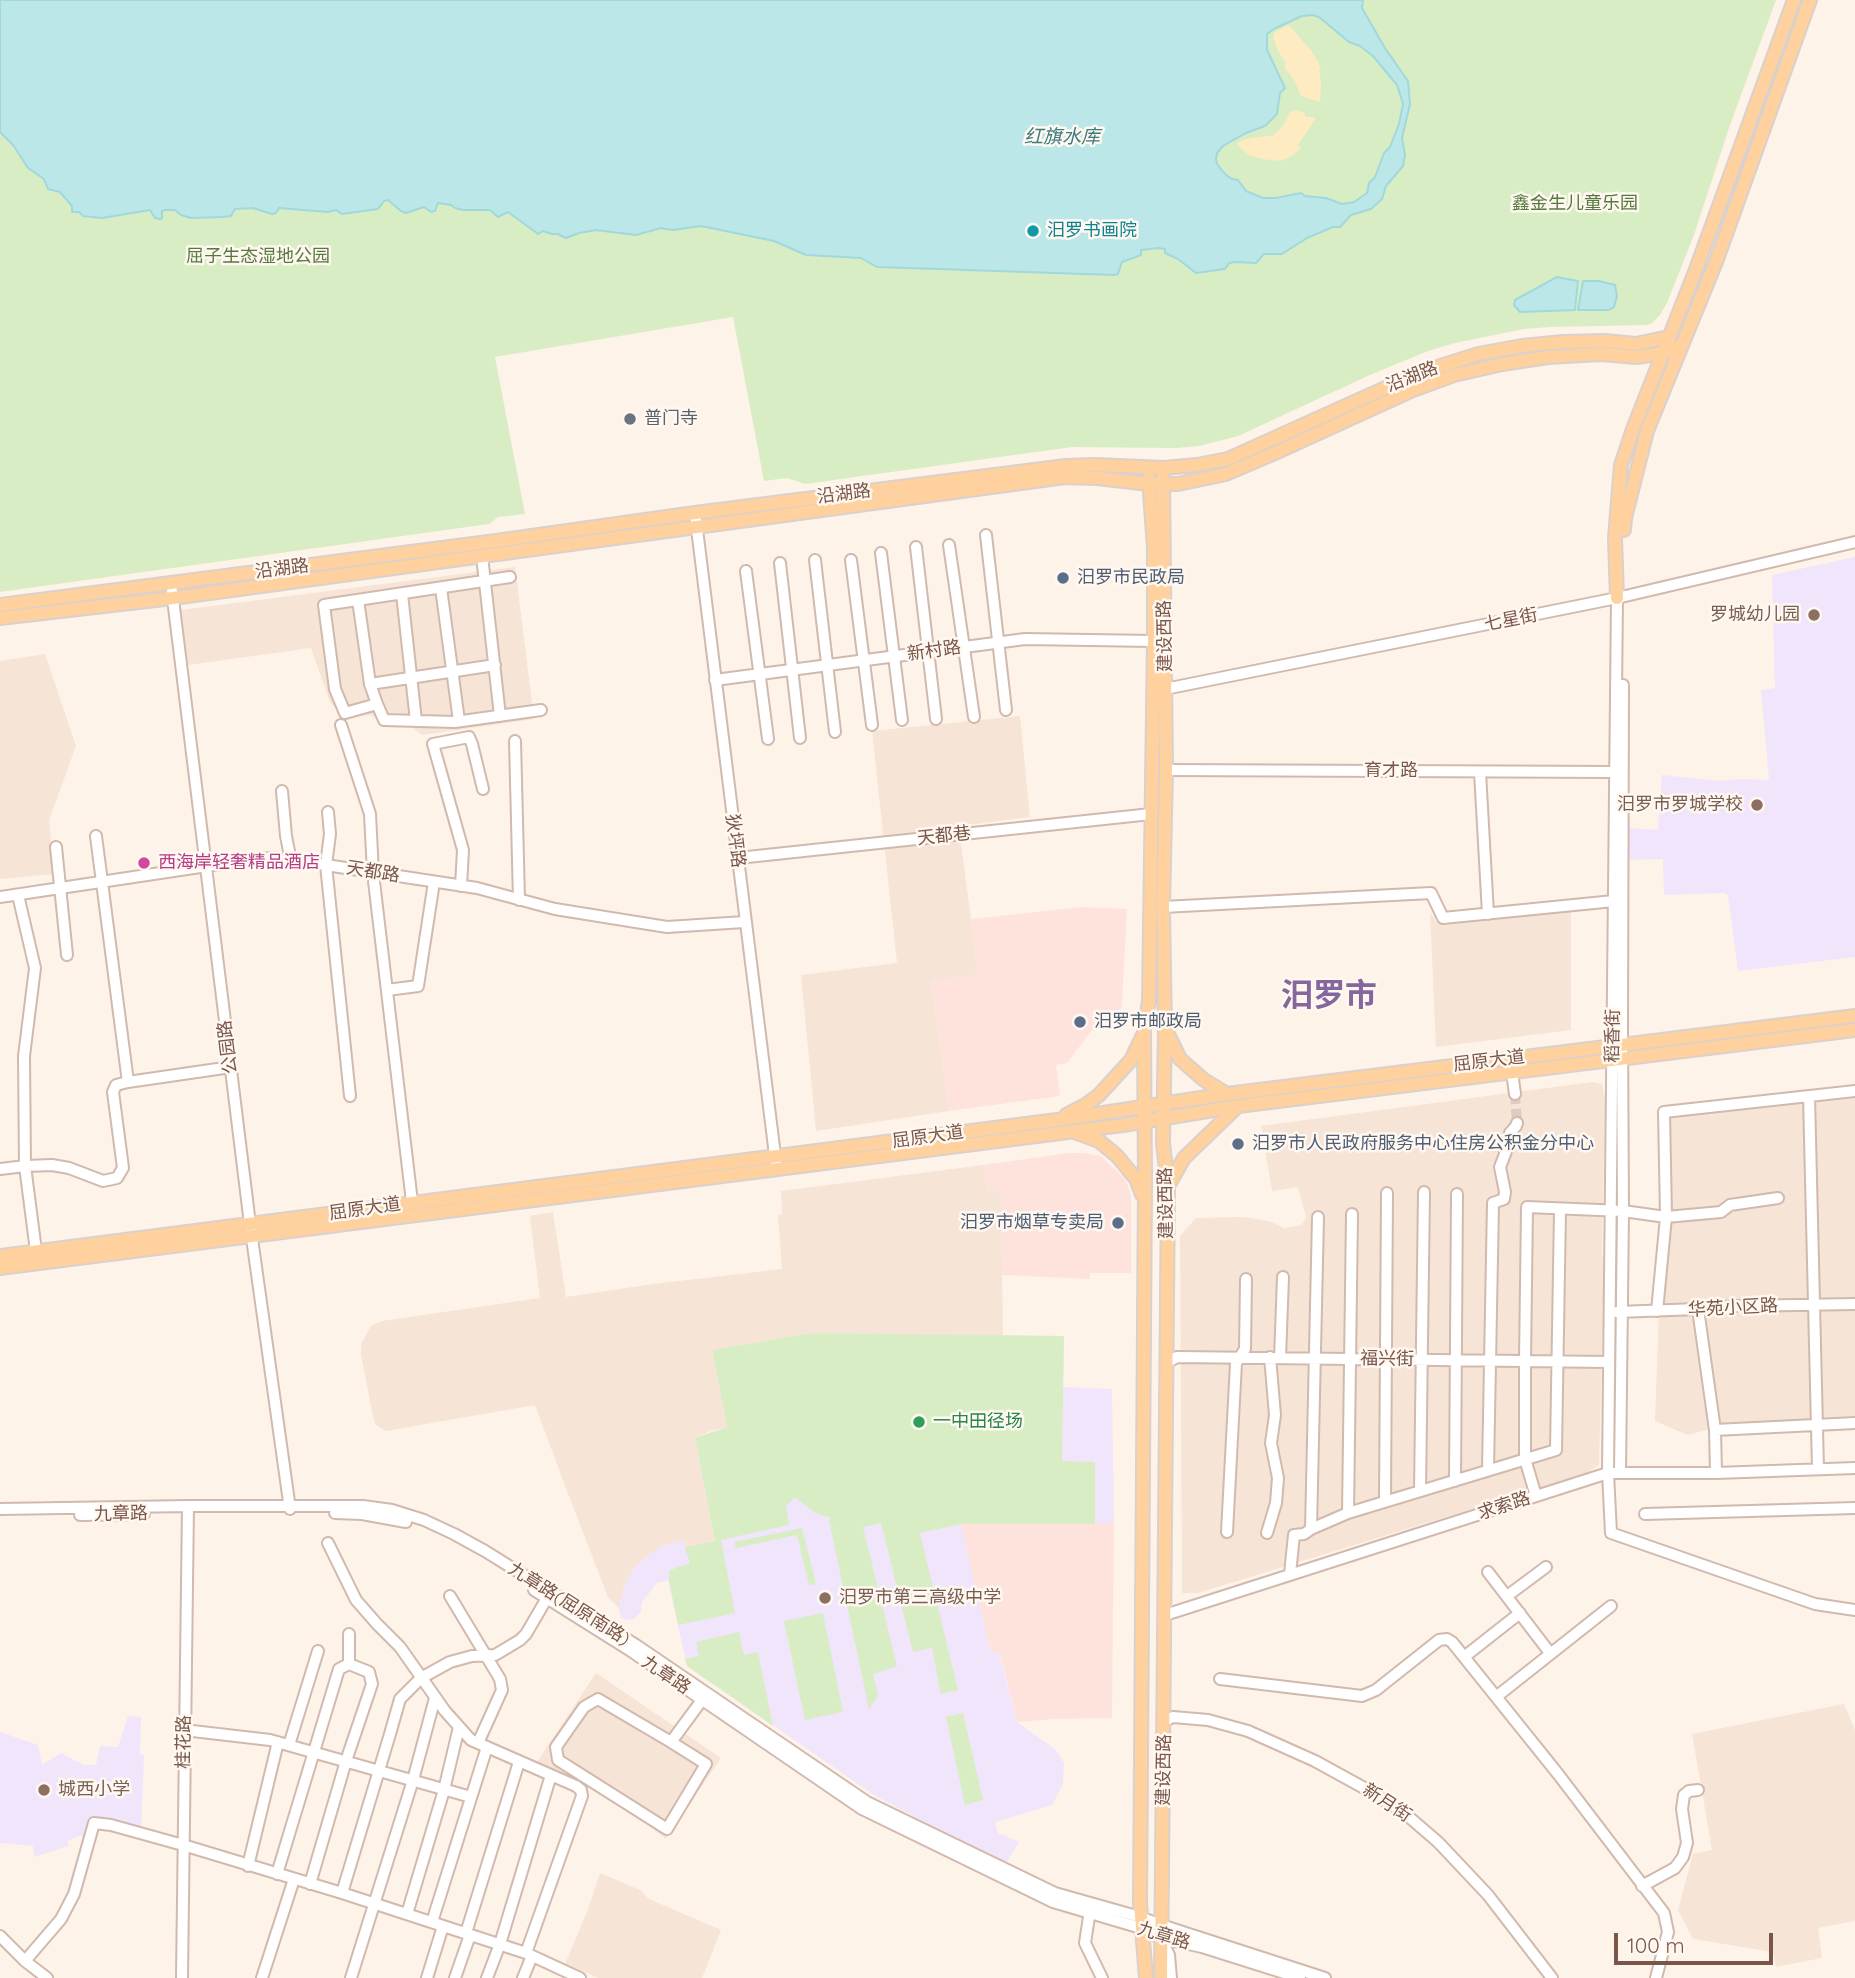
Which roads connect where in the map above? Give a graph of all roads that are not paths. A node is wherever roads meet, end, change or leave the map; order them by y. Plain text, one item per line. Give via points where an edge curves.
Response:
1 (1794, 0) edge
2 (1810, 0) edge
3 (1669, 338) junction
4 (1681, 346) junction
5 (1663, 353) junction
6 (1637, 357) junction
7 (1648, 390) junction
8 (1228, 459) junction
9 (1150, 468) junction
10 (1164, 468) junction
11 (1226, 474) junction
12 (1149, 484) junction
13 (1163, 484) junction
14 (695, 513) junction
15 (697, 527) junction
16 (986, 536) dead end
17 (1855, 542) edge
18 (948, 545) dead end
19 (916, 547) dead end
20 (881, 553) dead end
21 (482, 556) junction
22 (815, 560) dead end
23 (851, 560) dead end
24 (780, 563) dead end
25 (746, 571) dead end
26 (510, 577) dead end
27 (485, 580) junction
28 (171, 582) junction
29 (441, 588) junction
30 (402, 594) junction
31 (173, 598) junction
32 (1620, 598) junction
33 (358, 600) junction
34 (0, 605) edge
35 (0, 618) edge
36 (1154, 641) junction
37 (999, 642) junction
38 (963, 647) junction
39 (928, 652) junction
40 (895, 656) junction
41 (864, 660) junction
42 (495, 665) junction
43 (828, 665) junction
44 (793, 669) junction
45 (452, 671) junction
46 (760, 674) junction
47 (410, 678) junction
48 (715, 680) junction
49 (370, 684) junction
50 (1165, 689) junction
51 (377, 704) junction
52 (541, 710) dead end
53 (1006, 710) dead end
54 (500, 716) junction
55 (974, 717) dead end
56 (936, 719) dead end
57 (902, 720) dead end
58 (416, 721) junction
59 (459, 721) junction
60 (341, 725) dead end
61 (872, 725) dead end
62 (835, 732) dead end
63 (800, 738) dead end
64 (768, 739) dead end
65 (515, 741) dead end
66 (1166, 770) junction
67 (1480, 772) junction
68 (1615, 772) junction
69 (483, 789) dead end
70 (282, 791) dead end
71 (328, 813) dead end
72 (1151, 814) junction
73 (96, 836) dead end
74 (56, 848) dead end
75 (737, 859) junction
76 (291, 861) junction
77 (326, 864) junction
78 (207, 866) junction
79 (373, 873) junction
80 (101, 881) junction
81 (433, 882) junction
82 (461, 886) junction
83 (60, 888) junction
84 (18, 895) junction
85 (0, 897) edge
86 (520, 900) junction
87 (1614, 901) junction
88 (1163, 907) junction
89 (1488, 914) junction
90 (744, 922) junction
91 (67, 955) dead end
92 (387, 990) junction
93 (1855, 1016) edge
94 (1144, 1030) junction
95 (1165, 1030) junction
96 (1855, 1030) edge
97 (1617, 1045) junction
98 (1617, 1059) junction
99 (231, 1067) junction
100 (1512, 1072) junction
101 (128, 1082) junction
102 (1855, 1091) edge
103 (1227, 1094) junction
104 (1515, 1094) tunnel mouth
105 (350, 1096) dead end
106 (1809, 1096) junction
107 (1145, 1106) junction
108 (1238, 1106) junction
109 (1164, 1110) junction
110 (1057, 1119) junction
111 (1145, 1121) junction
112 (1517, 1123) tunnel mouth
113 (1070, 1131) junction
114 (776, 1163) junction
115 (24, 1166) junction
116 (0, 1170) edge
117 (1168, 1186) junction
118 (1424, 1192) dead end
119 (1387, 1193) dead end
120 (1457, 1194) dead end
121 (1779, 1198) dead end
122 (412, 1202) junction
123 (1145, 1202) junction
124 (1560, 1210) junction
125 (1617, 1211) junction
126 (1352, 1214) dead end
127 (1318, 1217) dead end
128 (1666, 1217) junction
129 (251, 1230) junction
130 (36, 1251) junction
131 (0, 1256) edge
132 (0, 1268) edge
133 (1283, 1277) dead end
134 (1246, 1279) dead end
135 (1855, 1304) edge
136 (1814, 1305) junction
137 (1699, 1309) junction
138 (1657, 1311) junction
139 (1616, 1312) junction
140 (1239, 1358) junction
141 (1275, 1358) junction
142 (1315, 1359) junction
143 (1351, 1359) junction
144 (1386, 1359) junction
145 (1421, 1360) junction
146 (1456, 1360) junction
147 (1490, 1360) junction
148 (1524, 1361) junction
149 (1558, 1361) junction
150 (1609, 1362) junction
151 (1166, 1363) junction
152 (1855, 1423) edge
153 (1816, 1424) junction
154 (1715, 1430) junction
155 (1525, 1459) junction
156 (1855, 1468) edge
157 (1818, 1469) junction
158 (1488, 1470) junction
159 (1716, 1472) junction
160 (1614, 1473) junction
161 (1455, 1481) junction
162 (1420, 1491) junction
163 (1536, 1496) junction
164 (1385, 1502) junction
165 (290, 1508) junction
166 (1855, 1508) edge
167 (188, 1509) junction
168 (0, 1511) edge
169 (1348, 1513) junction
170 (1645, 1514) dead end
171 (1311, 1529) junction
172 (1227, 1532) dead end
173 (1267, 1533) dead end
174 (328, 1543) dead end
175 (1546, 1567) dead end
176 (1488, 1572) dead end
177 (1290, 1574) junction
178 (450, 1596) dead end
179 (1507, 1596) junction
180 (547, 1598) junction
181 (1611, 1606) dead end
182 (1855, 1610) edge
183 (1520, 1613) junction
184 (1165, 1615) junction
185 (349, 1634) dead end
186 (318, 1650) dead end
187 (1550, 1653) junction
188 (486, 1657) junction
189 (1464, 1657) junction
190 (349, 1664) junction
191 (421, 1678) junction
192 (1220, 1679) dead end
193 (1496, 1697) junction
194 (435, 1698) junction
195 (702, 1700) junction
196 (1164, 1720) junction
197 (459, 1727) junction
198 (184, 1730) junction
199 (278, 1742) junction
200 (671, 1742) junction
201 (289, 1745) junction
202 (482, 1745) junction
203 (315, 1753) junction
204 (346, 1761) junction
205 (519, 1762) junction
206 (379, 1771) junction
207 (551, 1775) junction
208 (413, 1780) junction
209 (444, 1790) junction
210 (1698, 1790) dead end
211 (471, 1797) junction
212 (183, 1845) junction
213 (248, 1866) junction
214 (277, 1874) junction
215 (295, 1879) junction
216 (310, 1884) junction
217 (1643, 1886) junction
218 (342, 1893) junction
219 (375, 1904) junction
220 (1090, 1909) junction
221 (407, 1914) junction
222 (1141, 1923) junction
223 (437, 1924) junction
224 (1161, 1932) junction
225 (468, 1934) junction
226 (0, 1936) edge
227 (500, 1944) junction
228 (529, 1955) junction
229 (25, 1961) junction
230 (47, 1978) edge
231 (182, 1978) edge
232 (262, 1978) edge
233 (351, 1978) edge
234 (427, 1978) edge
235 (455, 1978) edge
236 (487, 1978) edge
237 (523, 1978) edge
238 (580, 1978) edge
239 (1102, 1978) edge
240 (1146, 1978) edge
241 (1161, 1978) edge
242 (1171, 1978) edge
243 (1300, 1978) edge
244 (1325, 1978) edge
245 (1552, 1978) edge
246 (1656, 1978) edge

1 - 3 main road
2 - 4 main road
3 - 5 main road
3 - 8 main road, 沿湖路 via 1636,344 1563,342 1478,354 1391,385
4 - 5 main road, 沿湖路
4 - 32 main road via 1647,431 1625,518
5 - 6 main road, 沿湖路
5 - 7 main road
6 - 7 main road via 1646,370
6 - 11 main road, 沿湖路 via 1548,357 1454,374
7 - 32 main road via 1621,465 1615,538
8 - 10 main road, 沿湖路
8 - 11 street
9 - 10 main road, 沿湖路
9 - 12 main road, 建设西路
9 - 14 main road, 沿湖路 via 1066,466
10 - 13 main road, 建设西路
11 - 13 main road, 沿湖路
12 - 13 main road, 沿湖路
12 - 15 main road, 沿湖路 via 1065,477
12 - 36 main road, 建设西路
13 - 50 main road, 建设西路
14 - 15 street, 狄坪路
14 - 28 main road, 沿湖路
15 - 21 main road, 沿湖路
15 - 48 street, 狄坪路
16 - 37 street
17 - 32 street, 七星街
18 - 38 street
19 - 39 street
20 - 40 street
21 - 27 street
21 - 31 main road, 沿湖路
22 - 43 street
23 - 41 street
24 - 44 street
25 - 46 street
26 - 27 street
27 - 29 street
27 - 42 street
28 - 31 street, 公园路
28 - 34 main road, 沿湖路
29 - 30 street
29 - 45 street
30 - 33 street
30 - 47 street
31 - 35 main road, 沿湖路
31 - 78 street, 公园路
32 - 50 street, 七星街
32 - 68 street, 稻香街
32 - 97 street
33 - 49 street
33 - 51 street via 324,605 335,689 345,713
36 - 37 street, 新村路
36 - 72 main road, 建设西路
37 - 38 street, 新村路
37 - 53 street
38 - 39 street, 新村路
38 - 55 street
39 - 40 street, 新村路
39 - 56 street
40 - 41 street, 新村路
40 - 57 street
41 - 43 street, 新村路
41 - 61 street
42 - 45 street
42 - 54 street
43 - 44 street, 新村路
43 - 62 street
44 - 46 street, 新村路
44 - 63 street
45 - 47 street
45 - 59 street
46 - 48 street, 新村路
46 - 64 street
47 - 49 street
47 - 58 street
48 - 75 street, 狄坪路
49 - 51 street
50 - 66 main road, 建设西路
51 - 58 street via 384,720
52 - 54 street
54 - 59 street
58 - 59 street
60 - 79 street via 370,814
65 - 86 street
66 - 67 street, 育才路
66 - 88 main road, 建设西路
67 - 68 street, 育才路
67 - 89 street
68 - 87 street, 稻香街
69 - 82 street via 469,737 433,744 463,850
70 - 76 street
71 - 77 street
72 - 75 street, 天都巷
72 - 94 main road, 建设西路 via 1149,1001
73 - 80 street
74 - 83 street
75 - 90 street, 狄坪路
76 - 77 street, 天都路
76 - 78 street, 天都路 via 270,858
77 - 79 street, 天都路
77 - 105 street
78 - 80 street, 天都路
78 - 99 street, 公园路
79 - 81 street, 天都路
79 - 92 street
80 - 83 street, 天都路
80 - 101 street
81 - 82 street, 天都路
81 - 92 street via 418,986
82 - 86 street, 天都路
83 - 84 street, 天都路
83 - 91 street
84 - 85 street, 天都路
84 - 115 street via 35,968 24,1056
86 - 90 street, 天都路 via 667,927
87 - 89 street
87 - 97 street, 稻香街
88 - 89 street via 1431,893 1443,918
88 - 95 main road, 建设西路
90 - 114 street, 狄坪路
92 - 122 street
93 - 97 main road, 屈原大道
94 - 107 main road, 建设西路
94 - 110 main road via 1131,1060 1099,1095
95 - 103 main road via 1180,1059
95 - 109 main road, 建设西路
96 - 98 main road, 屈原大道
97 - 98 street, 稻香街
97 - 103 main road, 屈原大道
98 - 100 main road, 屈原大道
98 - 125 street, 稻香街
99 - 101 street
99 - 129 street, 公园路
100 - 104 street
100 - 108 main road, 屈原大道
101 - 115 street via 116,1085 113,1092 123,1168 117,1178 103,1181 69,1168
102 - 106 street
103 - 109 main road, 屈原大道
106 - 128 street via 1664,1112
106 - 136 street
107 - 109 main road, 屈原大道
107 - 110 main road, 屈原大道
107 - 111 main road, 建设西路
108 - 109 main road, 屈原大道
108 - 117 main road via 1184,1158
109 - 111 main road, 屈原大道
109 - 117 main road, 建设西路
110 - 114 main road, 屈原大道
111 - 113 main road, 屈原大道
111 - 123 main road, 建设西路
112 - 147 street via 1500,1167 1504,1199 1493,1203
113 - 114 main road, 屈原大道
113 - 123 main road via 1098,1141 1116,1156 1136,1179
114 - 122 main road, 屈原大道
114 - 129 main road, 屈原大道 via 554,1196
115 - 116 street
115 - 130 street
117 - 151 main road, 建设西路
118 - 145 street
119 - 144 street
120 - 146 street
121 - 128 street via 1730,1205 1721,1212
122 - 129 main road, 屈原大道
123 - 222 main road, 建设西路
124 - 125 street
124 - 148 street via 1527,1207
124 - 149 street
125 - 128 street
125 - 139 street, 稻香街
126 - 143 street
127 - 142 street
128 - 138 street
129 - 130 main road, 屈原大道
129 - 132 main road, 屈原大道
129 - 165 street, 公园路
130 - 131 main road, 屈原大道
133 - 141 street
134 - 140 street via 1245,1349
135 - 136 street, 华苑小区路
136 - 137 street, 华苑小区路
136 - 153 street
137 - 138 street, 华苑小区路
137 - 154 street
138 - 139 street, 华苑小区路
139 - 150 street, 稻香街
139 - 160 street
140 - 141 street, 福兴街
140 - 151 street, 福兴街 via 1177,1357
140 - 172 street
141 - 142 street, 福兴街
141 - 173 street via 1271,1443 1278,1478
142 - 143 street, 福兴街
142 - 171 street
143 - 144 street, 福兴街
143 - 169 street
144 - 145 street, 福兴街
144 - 164 street
145 - 146 street, 福兴街
145 - 162 street
146 - 147 street, 福兴街
146 - 161 street
147 - 148 street, 福兴街
147 - 158 street
148 - 149 street, 福兴街
148 - 155 street
149 - 150 street, 福兴街
149 - 155 street via 1556,1450
150 - 160 street, 稻香街
151 - 184 main road, 建设西路
152 - 153 street
153 - 154 street
153 - 157 street
154 - 159 street
155 - 158 street
155 - 163 street
156 - 157 street, 求索路
157 - 159 street, 求索路
158 - 161 street
159 - 160 street, 求索路
160 - 163 street, 求索路
160 - 182 street via 1611,1533 1815,1604
161 - 162 street
162 - 164 street
163 - 177 street, 求索路
164 - 169 street
165 - 167 street, 九章路
165 - 180 street, 九章路 via 394,1518 425,1527
165 - 220 street, 九章路(屈原南路) via 392,1510 454,1534 636,1645 867,1802
166 - 170 street
167 - 168 street, 九章路 via 104,1515
167 - 198 street, 桂花路
169 - 171 street
171 - 177 street via 1294,1535
174 - 191 street via 356,1600 400,1647
175 - 179 street
176 - 179 street
177 - 184 street, 求索路
178 - 188 street
179 - 183 street
180 - 188 street via 526,1634
180 - 195 street, 九章路
181 - 187 street
183 - 187 street
183 - 189 street
184 - 196 main road, 建设西路
185 - 190 street
186 - 201 street
187 - 193 street
188 - 191 street via 461,1658
188 - 202 street via 502,1690
189 - 192 street via 1452,1642 1439,1640 1362,1696
189 - 193 street
190 - 203 street via 339,1670
190 - 204 street via 369,1672 372,1684
191 - 194 street
191 - 206 street via 400,1699
193 - 217 street
194 - 197 street
194 - 208 street
195 - 200 street
195 - 220 street, 九章路 via 862,1810 1053,1902
196 - 224 main road, 建设西路
196 - 245 street, 新月街 via 1208,1720 1248,1731 1315,1761 1402,1811 1488,1895
197 - 202 street
197 - 209 street
198 - 199 street
198 - 212 street, 桂花路
199 - 201 street
199 - 213 street
200 - 200 street via 706,1764 667,1829 558,1760 556,1746 584,1707 598,1699
201 - 203 street
202 - 205 street
202 - 211 street
203 - 204 street
203 - 214 street
204 - 206 street
204 - 216 street
205 - 207 street
205 - 225 street
206 - 208 street
206 - 218 street
207 - 227 street
207 - 228 street via 576,1786 582,1796
208 - 209 street
208 - 219 street
209 - 211 street
209 - 221 street
210 - 217 street via 1684,1795 1687,1843 1683,1857 1675,1868
211 - 223 street
212 - 213 street
212 - 229 street via 94,1823 74,1894 61,1919
212 - 231 street, 桂花路
213 - 214 street
214 - 215 street
215 - 216 street
215 - 232 street
216 - 218 street
217 - 246 street via 1667,1922
218 - 219 street
219 - 221 street
219 - 233 street
220 - 222 street, 九章路(屈原南路)
220 - 239 street via 1085,1943
221 - 223 street
222 - 224 street, 九章路
222 - 240 main road, 建设西路
223 - 225 street
223 - 234 street
224 - 241 main road, 建设西路
224 - 242 street
224 - 243 street, 九章路
224 - 244 street, 九章路
225 - 227 street
225 - 235 street
226 - 229 street
227 - 228 street
227 - 236 street
228 - 237 street
228 - 238 street
229 - 230 street

